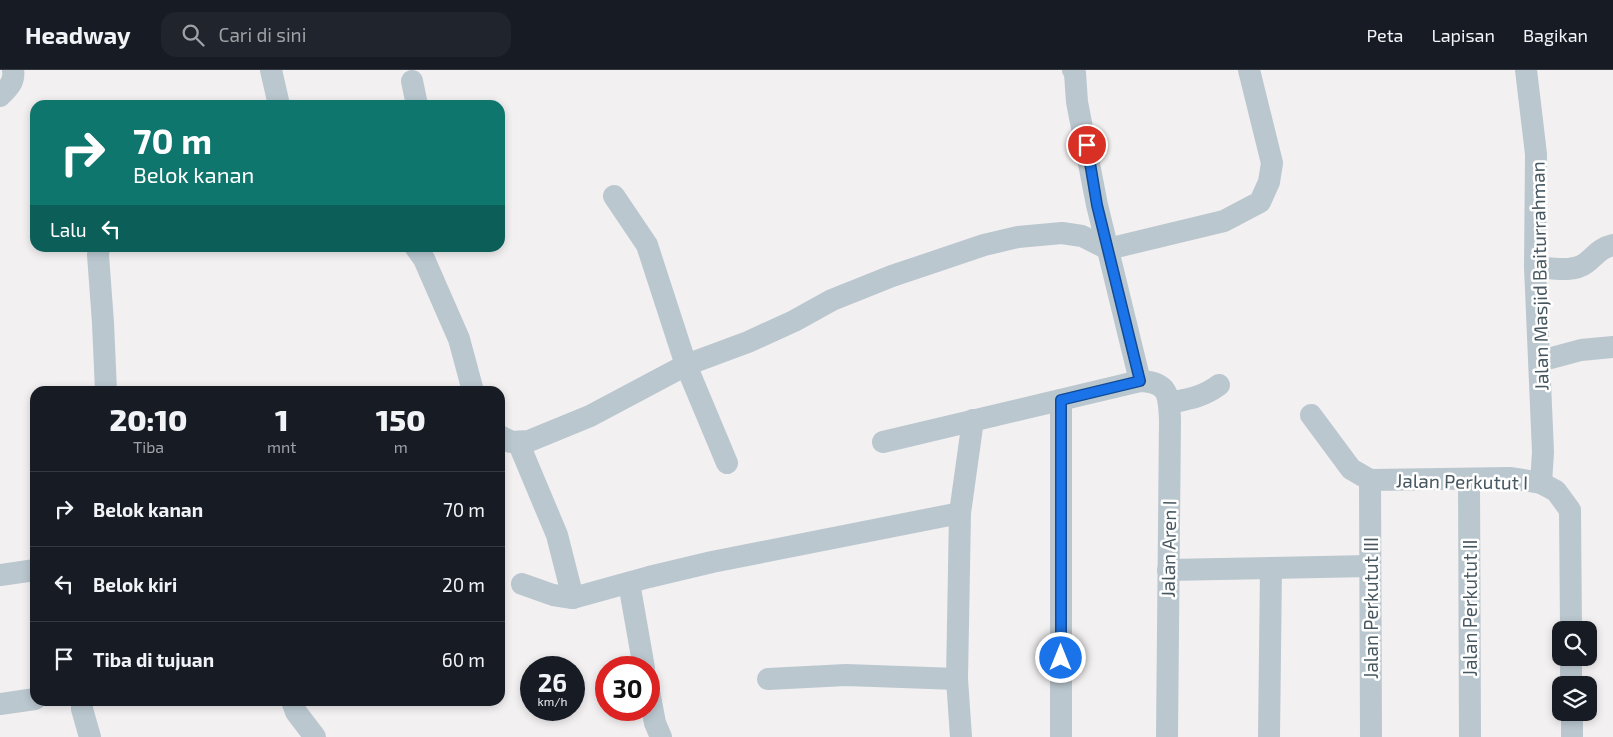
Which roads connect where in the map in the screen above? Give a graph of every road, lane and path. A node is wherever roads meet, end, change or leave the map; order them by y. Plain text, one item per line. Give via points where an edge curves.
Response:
1 (13, 70) edge
2 (271, 70) edge
3 (1073, 70) edge
4 (1248, 70) edge
5 (1526, 70) edge
6 (412, 81) dead end
7 (0, 96) edge
8 (278, 100) edge
9 (416, 100) edge
10 (614, 196) dead end
11 (1613, 246) edge
12 (1108, 249) junction
13 (98, 252) edge
14 (419, 252) edge
15 (1535, 267) junction
16 (1613, 347) edge
17 (1540, 361) junction
18 (686, 365) junction
19 (1140, 381) junction
20 (1220, 385) dead end
21 (106, 386) edge
22 (472, 386) edge
23 (1061, 400) junction
24 (1169, 402) junction
25 (1311, 415) dead end
26 (973, 420) junction
27 (509, 439) edge
28 (883, 442) dead end
29 (727, 463) dead end
30 (1469, 479) junction
31 (1370, 480) junction
32 (1542, 483) junction
33 (960, 513) junction
34 (1370, 566) junction
35 (1271, 568) junction
36 (1168, 570) junction
37 (30, 571) edge
38 (0, 575) edge
39 (629, 583) junction
40 (522, 584) dead end
41 (573, 598) junction
42 (1571, 621) edge
43 (642, 656) edge
44 (768, 679) dead end
45 (957, 679) junction
46 (30, 700) edge
47 (0, 704) edge
48 (82, 706) edge
49 (294, 706) edge
50 (655, 721) edge
51 (1572, 721) edge
52 (90, 737) edge
53 (315, 737) edge
54 (661, 737) edge
55 (961, 737) edge
56 (1061, 737) edge
57 (1167, 737) edge
58 (1269, 737) edge
59 (1370, 737) edge
60 (1470, 737) edge
61 (1572, 737) edge

1 - 7 street via 10,86
2 - 8 street
3 - 12 street
4 - 12 street via 1272,163 1269,182 1260,202 1224,221
5 - 15 street, Jalan Masjid Baiturrahman via 1536,154
6 - 9 street
10 - 18 street via 647,245
11 - 15 street via 1598,251 1586,264 1572,269
12 - 18 street via 1082,236 1062,232 984,245 832,300 748,342
12 - 19 street
13 - 21 street
14 - 22 street via 459,340
15 - 17 street, Jalan Masjid Baiturrahman
16 - 17 street via 1580,350
17 - 32 street, Jalan Masjid Baiturrahman via 1544,452
18 - 27 street via 590,416 529,441
18 - 29 street
19 - 23 street
19 - 24 street via 1154,382 1163,387
20 - 24 street via 1192,399
23 - 26 street
23 - 56 street
24 - 36 street, Jalan Aren I
25 - 31 street, Jalan Perkutut I via 1351,469
26 - 28 street
26 - 33 street
27 - 41 street via 557,535
30 - 31 street, Jalan Perkutut I
30 - 32 street, Jalan Perkutut I via 1511,478
30 - 60 street, Jalan Perkutut II
31 - 34 street, Jalan Perkutut III
32 - 42 street, Jalan Perkutut I via 1556,491 1570,510
33 - 39 street via 712,562
33 - 45 street
34 - 35 street
34 - 59 street, Jalan Perkutut III
35 - 36 street
35 - 58 street
36 - 57 street, Jalan Aren I
37 - 38 street
39 - 41 street
39 - 43 street
40 - 41 street
44 - 45 street via 846,675
45 - 55 street
46 - 47 street
48 - 52 street
49 - 53 street
50 - 54 street
51 - 61 street

